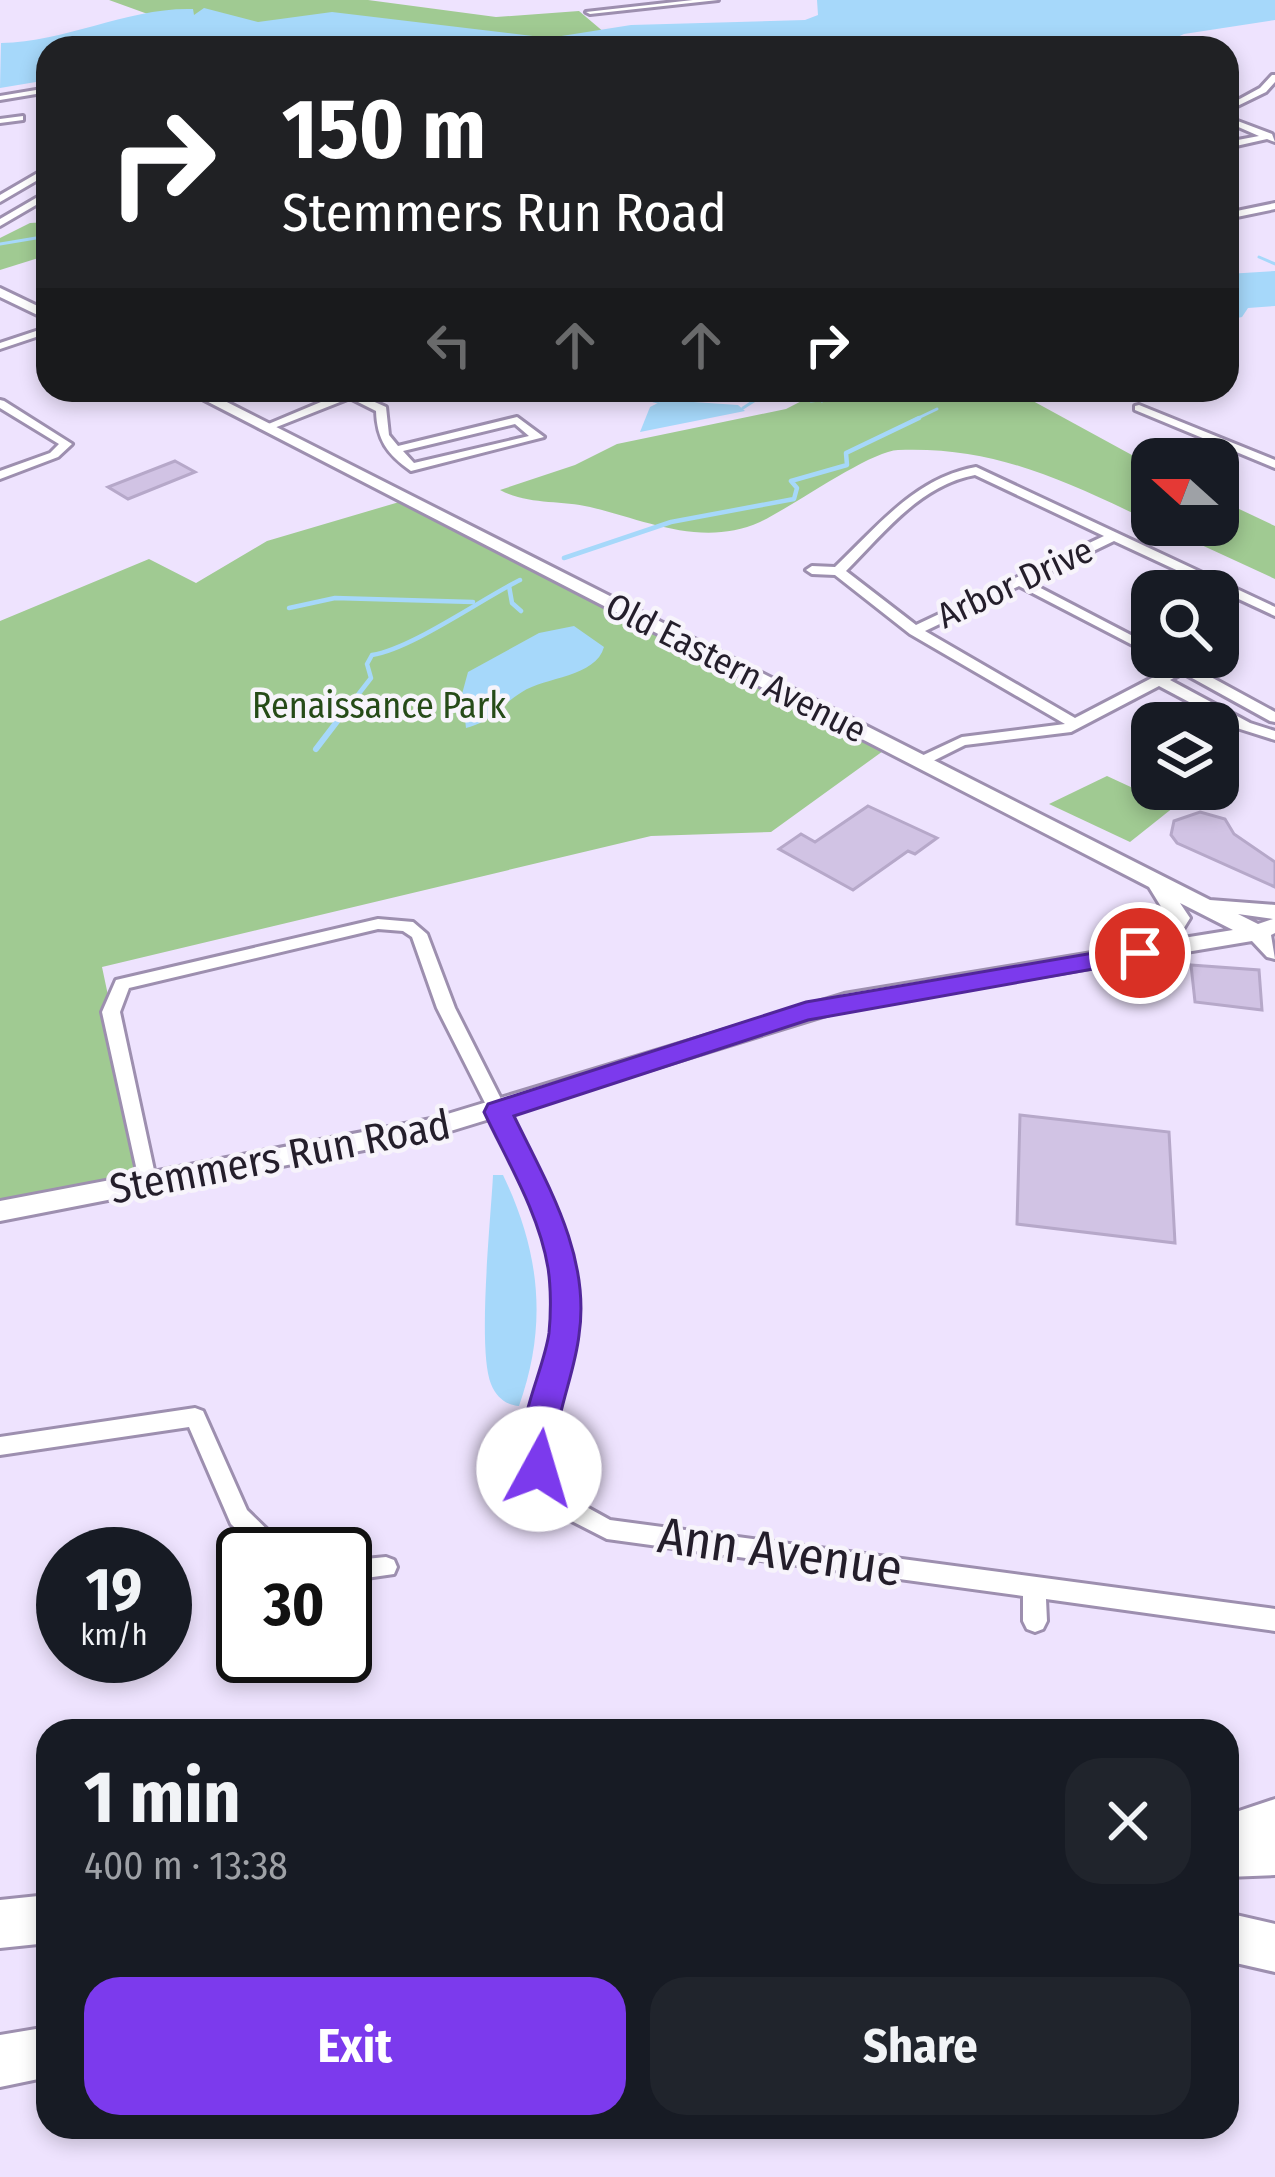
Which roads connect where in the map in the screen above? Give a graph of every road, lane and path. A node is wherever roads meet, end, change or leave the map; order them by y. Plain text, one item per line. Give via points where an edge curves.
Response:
1 (478, 0) edge
2 (543, 0) edge
3 (716, 0) edge
4 (492, 1) edge
5 (590, 12) dead end
6 (1275, 77) edge
7 (36, 92) edge
8 (0, 98) edge
9 (1239, 103) edge
10 (20, 118) dead end
11 (0, 121) edge
12 (1239, 123) edge
13 (1270, 134) edge
14 (1239, 140) edge
15 (36, 179) edge
16 (0, 183) edge
17 (26, 187) junction
18 (0, 199) edge
19 (36, 204) edge
20 (1275, 206) edge
21 (1239, 214) edge
22 (0, 227) edge
23 (0, 292) edge
24 (36, 310) edge
25 (36, 335) edge
26 (0, 346) edge
27 (215, 402) edge
28 (318, 402) edge
29 (368, 402) edge
30 (0, 403) edge
31 (1139, 408) dead end
32 (260, 425) junction
33 (394, 450) junction
34 (1275, 464) edge
35 (0, 475) edge
36 (1114, 536) junction
37 (812, 570) dead end
38 (838, 571) junction
39 (1022, 583) junction
40 (1275, 612) edge
41 (915, 631) junction
42 (1131, 640) edge
43 (1164, 678) edge
44 (1202, 678) edge
45 (1160, 680) junction
46 (1275, 718) edge
47 (1075, 724) junction
48 (1275, 736) edge
49 (920, 762) junction
50 (1157, 882) junction
51 (1199, 903) junction
52 (1275, 912) edge
53 (1269, 931) edge
54 (1215, 940) junction
55 (1160, 950) junction
56 (1275, 956) edge
57 (497, 1112) junction
58 (148, 1184) junction
59 (0, 1211) edge
60 (0, 1446) edge
61 (249, 1527) edge
62 (386, 1567) dead end
63 (372, 1568) edge
64 (1034, 1588) junction
65 (1275, 1620) edge
66 (1035, 1621) dead end
67 (1275, 1822) edge
68 (1239, 1834) edge
69 (1275, 1851) edge
70 (1239, 1852) edge
71 (36, 1920) edge
72 (0, 1924) edge
73 (1275, 1924) edge
74 (1239, 1926) edge
75 (1239, 1940) edge
76 (1275, 1948) edge
77 (36, 2054) edge
78 (0, 2061) edge

1 - 4 street
2 - 4 street
3 - 5 street
6 - 9 street
7 - 8 street
10 - 11 street
12 - 13 street
13 - 14 street
15 - 17 street
16 - 17 street
17 - 18 street
19 - 22 street
20 - 21 street
23 - 24 street
25 - 26 street
27 - 32 street, Old Eastern Avenue
28 - 32 street
29 - 33 street via 382,409 381,431
30 - 35 street via 66,444
31 - 34 street
32 - 49 street, Old Eastern Avenue
33 - 33 street via 517,420 538,437 411,467
36 - 38 street via 968,471 925,491
36 - 39 street, Arbor Drive
36 - 40 street
37 - 38 street
38 - 41 street
39 - 41 street, Arbor Drive
39 - 42 street
41 - 47 street
43 - 45 street
44 - 46 street
45 - 47 street
45 - 48 street
47 - 49 street via 962,742
49 - 50 street, Old Eastern Avenue
50 - 51 street, Old Eastern Avenue
50 - 55 street via 1179,918
51 - 52 street
51 - 53 street, Old Eastern Avenue
53 - 54 street, Stemmers Run Road
53 - 56 street, Old Eastern Avenue
54 - 55 street, Stemmers Run Road
54 - 56 street
55 - 57 street, Stemmers Run Road via 806,1011
57 - 58 street, Stemmers Run Road
57 - 58 street, Ann Avenue via 419,934 390,923 354,929 140,976 117,991 111,1012
57 - 64 street, Ann Avenue via 559,1244 565,1332 537,1450 545,1484 564,1506 607,1529
58 - 59 street, Stemmers Run Road
60 - 61 street via 195,1418
62 - 63 street
64 - 65 street, Ann Avenue
64 - 66 street
67 - 68 highway
69 - 70 highway
71 - 72 highway
73 - 74 highway
75 - 76 highway
77 - 78 highway

